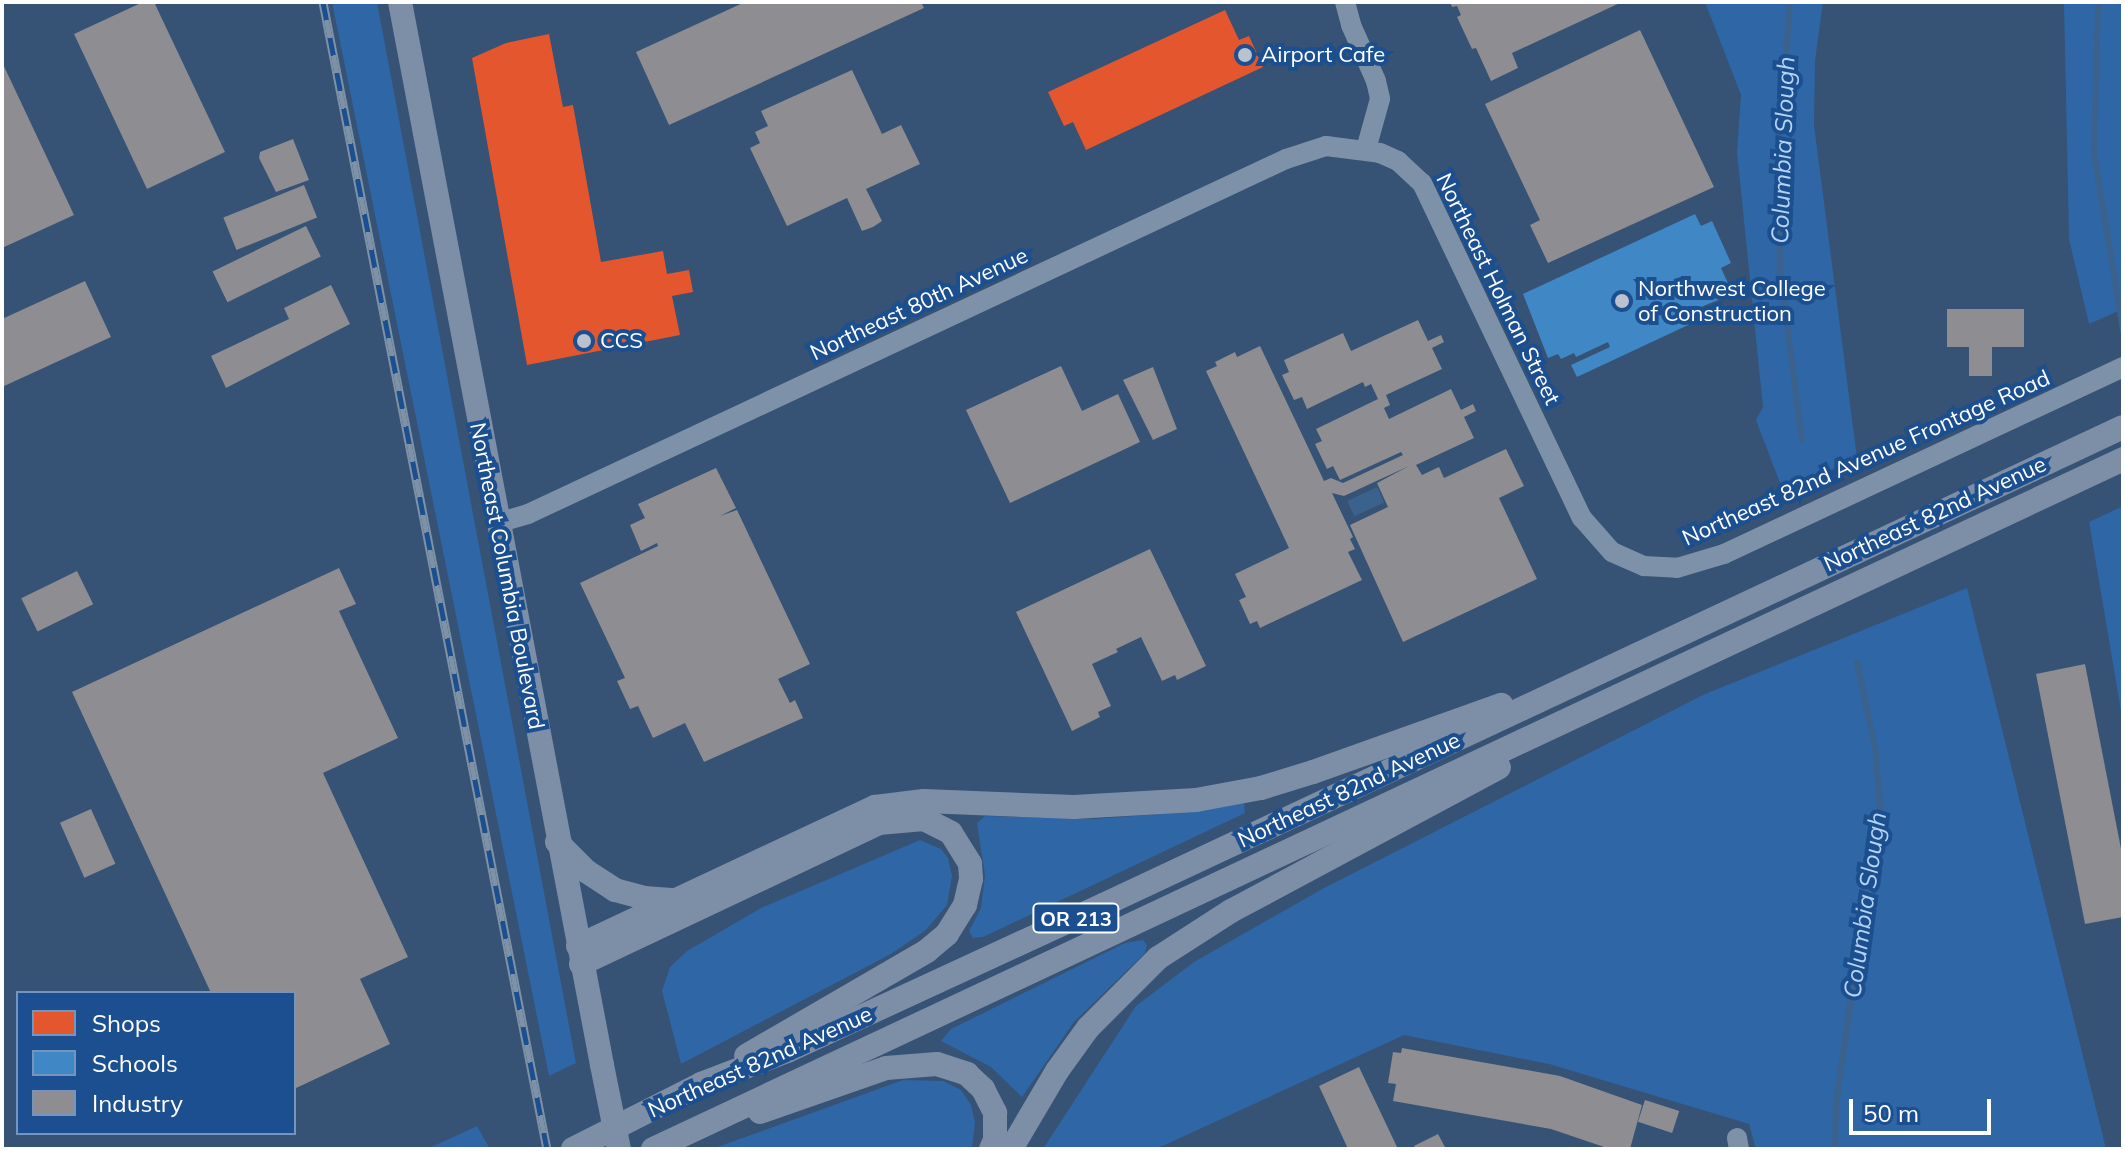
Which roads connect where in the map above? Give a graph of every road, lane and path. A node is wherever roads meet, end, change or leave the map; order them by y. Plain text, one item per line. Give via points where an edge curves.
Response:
1 (400, 2) edge
2 (1345, 2) edge
3 (1366, 149) junction
4 (2123, 367) edge
5 (2123, 427) edge
6 (2123, 459) edge
7 (497, 523) junction
8 (1589, 528) joint
9 (1577, 682) junction
10 (1612, 698) junction
11 (557, 842) junction
12 (676, 900) junction
13 (580, 955) junction
14 (701, 1084) junction
15 (688, 1132) junction
16 (573, 1149) edge
17 (619, 1149) edge
18 (653, 1149) edge
19 (991, 1149) edge
20 (1011, 1149) edge

1 - 7 main road, Northeast Columbia Boulevard
2 - 3 street via 1380,99
3 - 7 street, Northeast 80th Avenue via 1326,146 1286,159 528,514
3 - 8 street, Northeast Holman Street via 1398,161 1422,183
4 - 8 street, Northeast 82nd Avenue Frontage Road via 1698,563 1644,566 1612,552
5 - 9 main road, Northeast 82nd Avenue / OR 213
6 - 10 main road, Northeast 82nd Avenue / OR 213
7 - 11 main road, Northeast Columbia Boulevard
9 - 12 main road via 1462,716 1313,772 1196,800 1074,807 914,801 875,807
9 - 14 main road, Northeast 82nd Avenue / OR 213 via 787,1051
10 - 15 main road, Northeast 82nd Avenue / OR 213
10 - 20 main road via 1488,773 1231,911 1158,958 1088,1028
11 - 12 main road via 615,890
11 - 13 main road, Northeast Columbia Boulevard
12 - 13 main road
13 - 14 main road via 879,823 924,819 951,833 970,864 971,879 965,905 947,934 927,951
13 - 17 main road, Northeast Columbia Boulevard, bridge
14 - 16 main road, Northeast 82nd Avenue / OR 213
15 - 18 main road, Northeast 82nd Avenue / OR 213
15 - 19 main road via 886,1068 937,1064 967,1074 983,1089 995,1113

